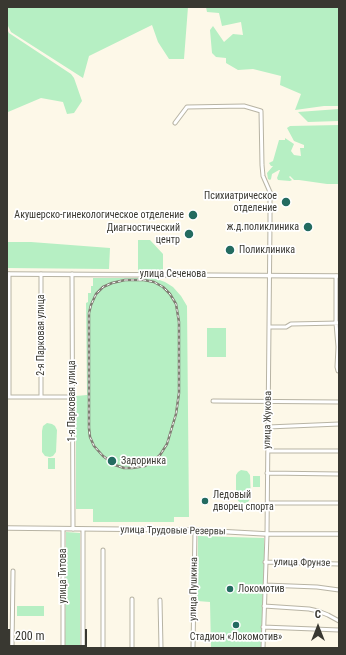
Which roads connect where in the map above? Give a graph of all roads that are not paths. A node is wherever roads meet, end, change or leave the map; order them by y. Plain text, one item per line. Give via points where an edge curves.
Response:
1 (175, 123) dead end
2 (8, 274) edge
3 (41, 274) junction
4 (72, 274) junction
5 (270, 275) junction
6 (338, 276) edge
7 (337, 300) edge
8 (338, 323) edge
9 (269, 327) junction
10 (338, 347) edge
11 (339, 371) edge
12 (72, 396) junction
13 (8, 397) edge
14 (41, 397) junction
15 (213, 401) dead end
16 (268, 402) junction
17 (339, 402) edge
18 (339, 424) edge
19 (268, 427) junction
20 (268, 451) junction
21 (339, 451) edge
22 (267, 473) junction
23 (339, 474) edge
24 (267, 503) junction
25 (339, 503) edge
26 (7, 528) edge
27 (64, 529) junction
28 (73, 529) junction
29 (83, 529) junction
30 (195, 530) junction
31 (267, 534) junction
32 (339, 534) edge
33 (103, 550) dead end
34 (265, 562) junction
35 (339, 564) edge
36 (13, 571) dead end
37 (265, 585) junction
38 (339, 590) edge
39 (132, 599) dead end
40 (160, 600) dead end
41 (264, 606) junction
42 (339, 621) edge
43 (264, 627) junction
44 (339, 630) edge
45 (12, 648) edge
46 (63, 648) edge
47 (83, 648) edge
48 (103, 648) edge
49 (132, 648) edge
50 (161, 648) edge
51 (193, 648) edge
52 (263, 648) edge

1 - 5 street, улица Жукова via 187,107 244,106 261,111 263,176 270,192
2 - 3 main road, улица Сеченова
2 - 13 street
3 - 4 main road, улица Сеченова
3 - 14 street, 2-я Парковая улица
4 - 5 main road, улица Сеченова
4 - 12 street, 1-я Парковая улица
5 - 6 main road, улица Сеченова
5 - 9 street, улица Жукова
6 - 7 street
7 - 8 street
8 - 9 street
8 - 10 street
9 - 16 street, улица Жукова
10 - 11 street
12 - 14 street
12 - 28 street, 1-я Парковая улица
13 - 14 street
15 - 16 street
16 - 17 street
16 - 19 street, улица Жукова
18 - 19 street
19 - 20 street, улица Жукова
20 - 21 street
20 - 22 street, улица Жукова
22 - 23 street
22 - 24 street, улица Жукова
24 - 25 street
24 - 31 street, улица Жукова
26 - 27 main road, улица Трудовые Резервы
27 - 28 main road, улица Трудовые Резервы
27 - 46 street, улица Титова
28 - 29 main road, улица Трудовые Резервы
29 - 30 main road, улица Трудовые Резервы
29 - 47 street, улица Титова
30 - 31 main road, улица Трудовые Резервы
30 - 51 street, улица Пушкина
31 - 32 main road, улица Трудовые Резервы
31 - 34 street, улица Жукова
33 - 48 street
34 - 35 street, улица Фрунзе
34 - 37 street, улица Жукова
36 - 45 street
37 - 38 street
37 - 41 street, улица Жукова
39 - 49 street
40 - 50 street
41 - 42 street via 309,609
41 - 43 street, улица Жукова
43 - 44 street
43 - 52 street, улица Жукова

